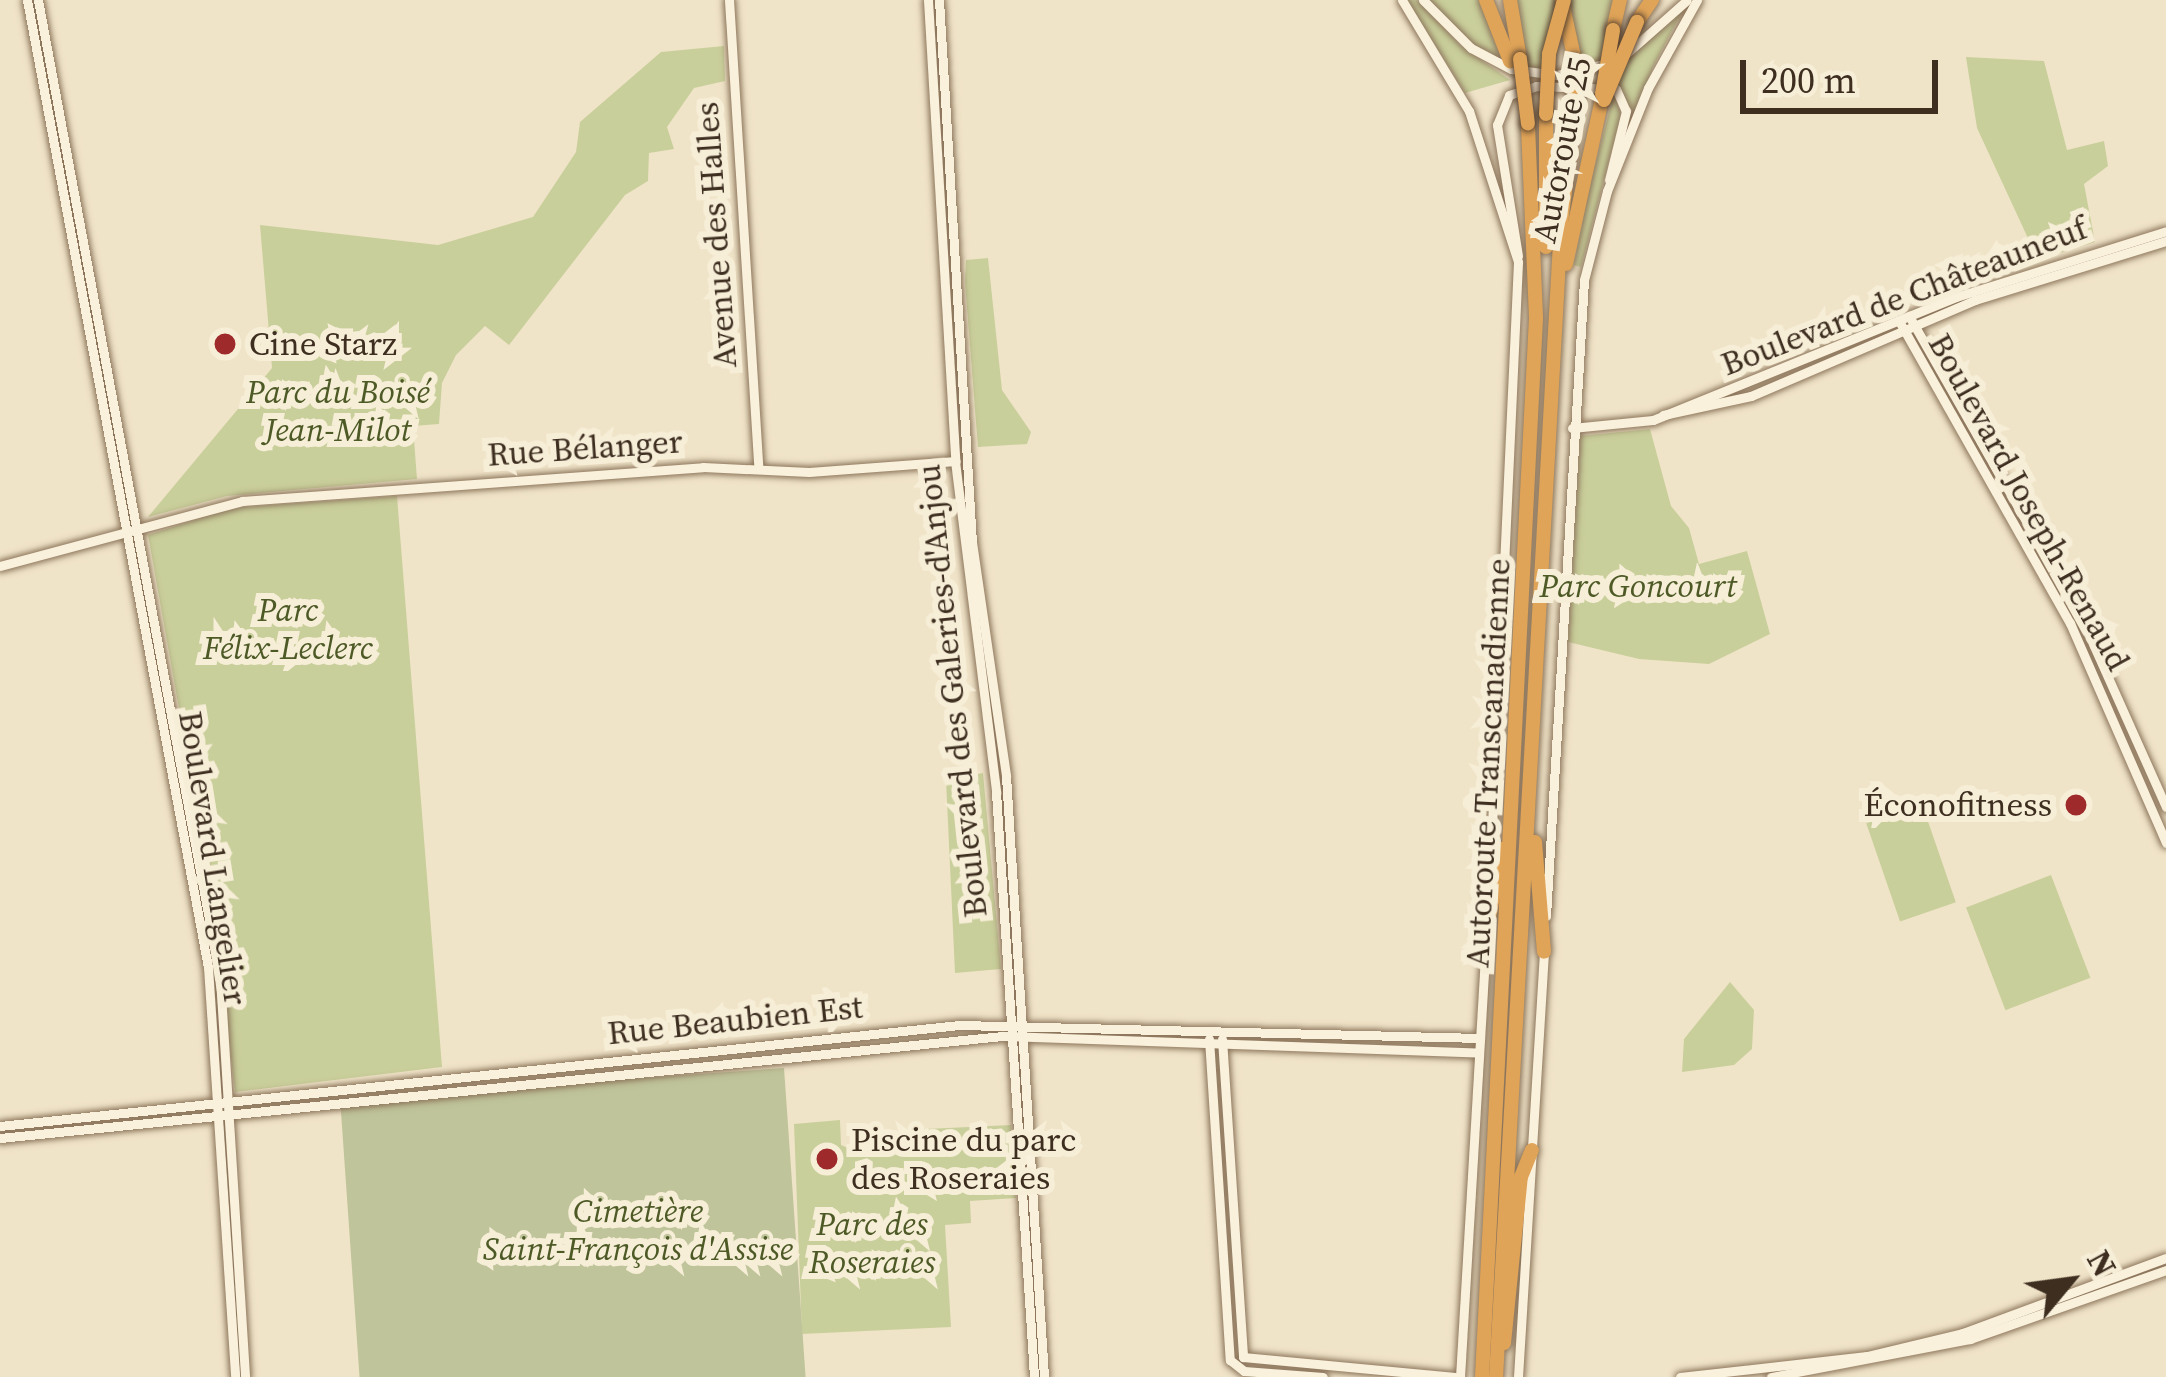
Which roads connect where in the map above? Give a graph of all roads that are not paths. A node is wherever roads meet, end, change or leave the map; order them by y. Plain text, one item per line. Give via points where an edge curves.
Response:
1 (27, 0) edge
2 (38, 0) edge
3 (730, 0) edge
4 (928, 0) edge
5 (939, 0) edge
6 (1402, 0) edge
7 (1423, 0) edge
8 (1486, 0) edge
9 (1510, 0) edge
10 (1563, 0) edge
11 (1620, 0) edge
12 (1652, 0) edge
13 (1687, 0) edge
14 (1697, 0) edge
15 (1602, 102) junction
16 (1526, 124) junction
17 (1607, 191) junction
18 (2166, 231) edge
19 (2166, 241) edge
20 (1518, 262) junction
21 (1557, 311) junction
22 (1906, 322) junction
23 (1572, 428) junction
24 (960, 461) junction
25 (758, 466) junction
26 (135, 529) junction
27 (0, 566) edge
28 (2131, 741) junction
29 (1514, 767) junction
30 (2165, 804) edge
31 (1530, 807) junction
32 (2152, 808) junction
33 (2166, 843) edge
34 (1487, 926) junction
35 (1544, 952) junction
36 (1506, 983) junction
37 (1017, 1024) junction
38 (1216, 1028) junction
39 (882, 1031) junction
40 (1018, 1037) junction
41 (1480, 1038) junction
42 (1209, 1043) junction
43 (1222, 1044) junction
44 (884, 1046) junction
45 (1479, 1053) junction
46 (666, 1062) junction
47 (224, 1107) junction
48 (0, 1126) edge
49 (17, 1130) junction
50 (0, 1138) edge
51 (1532, 1150) junction
52 (2166, 1258) edge
53 (2166, 1270) edge
54 (1867, 1359) junction
55 (235, 1377) edge
56 (245, 1377) edge
57 (1034, 1377) edge
58 (1044, 1377) edge
59 (1323, 1377) edge
60 (1457, 1377) edge
61 (1482, 1377) edge
62 (1496, 1377) edge
63 (1518, 1377) edge
64 (1680, 1377) edge
65 (1771, 1377) edge
66 (1870, 1377) edge

1 - 26 street, Boulevard Langelier
2 - 26 street, Boulevard Langelier
3 - 25 street, Avenue des Halles
4 - 24 street, Boulevard des Galeries-d'Anjou
5 - 24 street, Boulevard des Galeries-d'Anjou
6 - 20 street via 1469,110
7 - 13 street via 1478,53 1548,75 1620,58
8 - 16 highway, bridge
9 - 16 highway, Autoroute 25, bridge
10 - 21 highway, bridge via 1576,98
10 - 36 highway, bridge via 1546,114 1543,339
11 - 15 highway, Autoroute 25, bridge
12 - 15 highway, bridge
14 - 17 street via 1655,70
15 - 21 highway, Autoroute 25
16 - 29 highway, Autoroute Transcanadienne via 1536,317
17 - 20 street via 1625,111 1616,89 1535,86 1509,95 1496,121 1514,194
17 - 23 street via 1582,294
18 - 22 street, Boulevard de Châteauneuf
19 - 22 street, Boulevard de Châteauneuf
20 - 34 street
21 - 31 highway, Autoroute Transcanadienne
22 - 23 street, Boulevard de Châteauneuf via 1751,396
22 - 28 street, Boulevard Joseph-Renaud
23 - 35 street
24 - 25 street, Rue Bélanger via 809,472
24 - 37 street, Boulevard des Galeries-d'Anjou
25 - 26 street, Rue Bélanger via 242,501
26 - 27 street, Rue Bélanger
26 - 47 street, Boulevard Langelier
28 - 30 street, Boulevard Joseph-Renaud
28 - 32 street, Boulevard Joseph-Renaud
29 - 34 highway via 1498,900
29 - 36 highway, Autoroute Transcanadienne
30 - 32 street
31 - 35 highway
31 - 62 highway, Autoroute Transcanadienne
32 - 33 street, Boulevard Joseph-Renaud
34 - 41 street
35 - 51 street
36 - 61 highway, Autoroute Transcanadienne
37 - 38 street, Rue Beaubien Est
37 - 39 street, Rue Beaubien Est
37 - 40 street, Boulevard des Galeries-d'Anjou
38 - 41 street, Rue Beaubien Est
38 - 42 street
38 - 43 street
39 - 44 street
39 - 46 street, Rue Beaubien Est
40 - 42 street, Rue Beaubien Est
40 - 44 street, Rue Beaubien Est
40 - 57 street, Boulevard des Galeries-d'Anjou
40 - 58 street, Boulevard des Galeries-d'Anjou
41 - 45 street
42 - 43 street, Rue Beaubien Est
42 - 59 street via 1230,1360 1244,1371
43 - 45 street, Rue Beaubien Est
43 - 60 street via 1243,1357
44 - 46 street, Rue Beaubien Est
45 - 60 street
46 - 47 street, Rue Beaubien Est
47 - 49 street, Rue Beaubien Est
47 - 55 street, Boulevard Langelier
47 - 56 street, Boulevard Langelier
48 - 49 street, Rue Beaubien Est
49 - 50 street, Rue Beaubien Est
51 - 62 highway
51 - 63 street
52 - 54 street
53 - 54 street via 1975,1338
54 - 64 street
54 - 65 street
54 - 66 street

